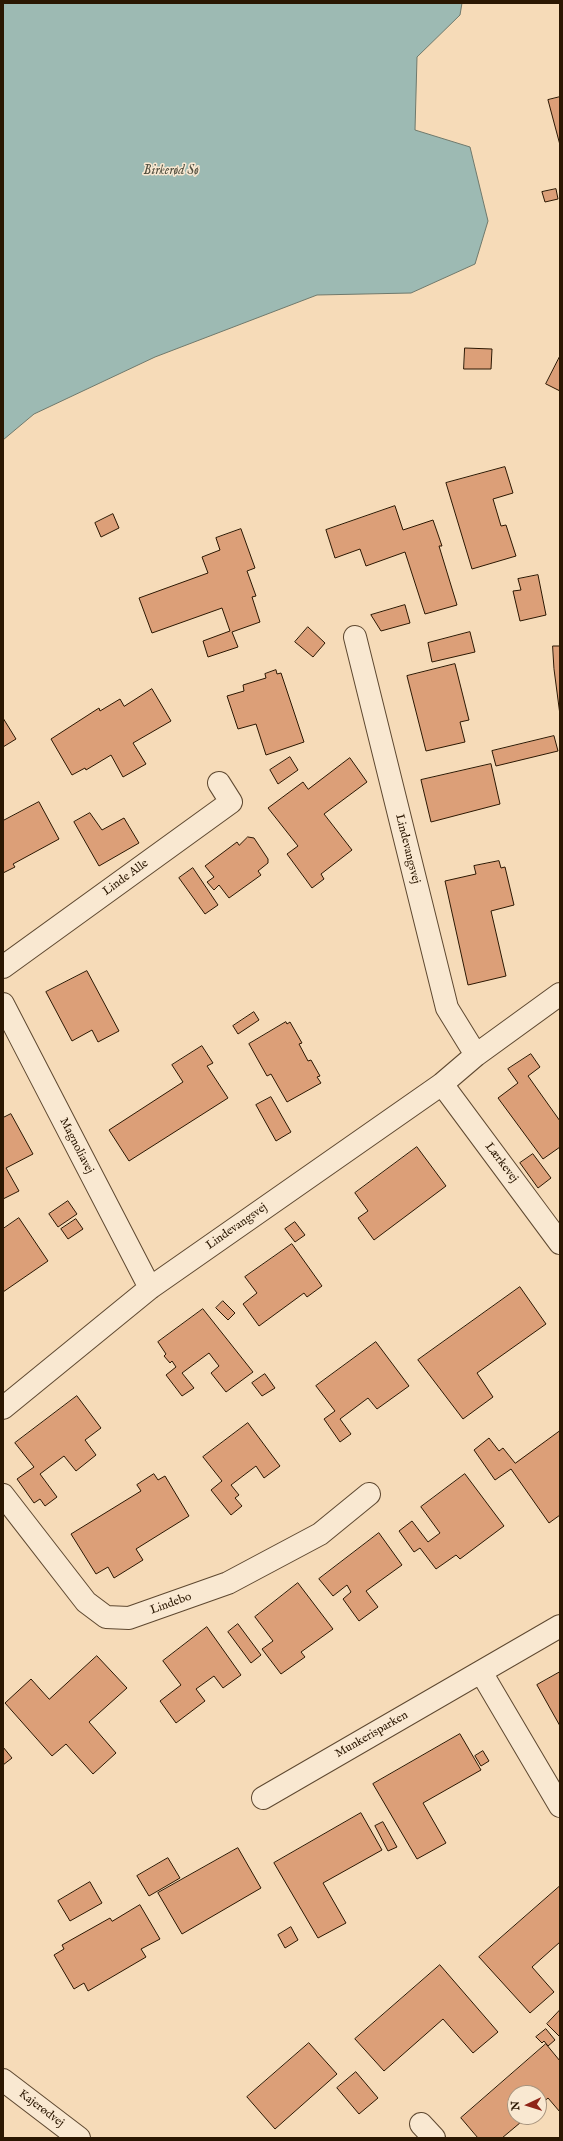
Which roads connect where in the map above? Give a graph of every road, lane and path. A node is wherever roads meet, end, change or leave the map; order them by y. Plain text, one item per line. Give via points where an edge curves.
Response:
1 (355, 637) dead end
2 (219, 783) dead end
3 (3, 966) edge
4 (560, 994) edge
5 (3, 1004) edge
6 (476, 1055) junction
7 (442, 1084) junction
8 (560, 1243) edge
9 (150, 1288) junction
10 (3, 1408) edge
11 (369, 1494) dead end
12 (3, 1495) edge
13 (560, 1626) edge
14 (481, 1672) junction
15 (263, 1798) dead end
16 (560, 1806) edge
17 (3, 2080) edge
18 (78, 2138) edge

1 - 6 street, Lindevangsvej via 447,1008
2 - 3 street, Linde Alle via 231,802
4 - 6 street, Lindevangsvej
5 - 9 street, Magnoliavej
6 - 7 street, Lindevangsvej
7 - 8 street, Lærkevej
7 - 9 street, Lindevangsvej
9 - 10 street, Lindevangsvej
11 - 12 street, Lindebo via 320,1534 228,1583 129,1618 106,1617 86,1602
13 - 14 street, Munkerisparken
14 - 15 street, Munkerisparken
14 - 16 street
17 - 18 street, Kajerødvej

